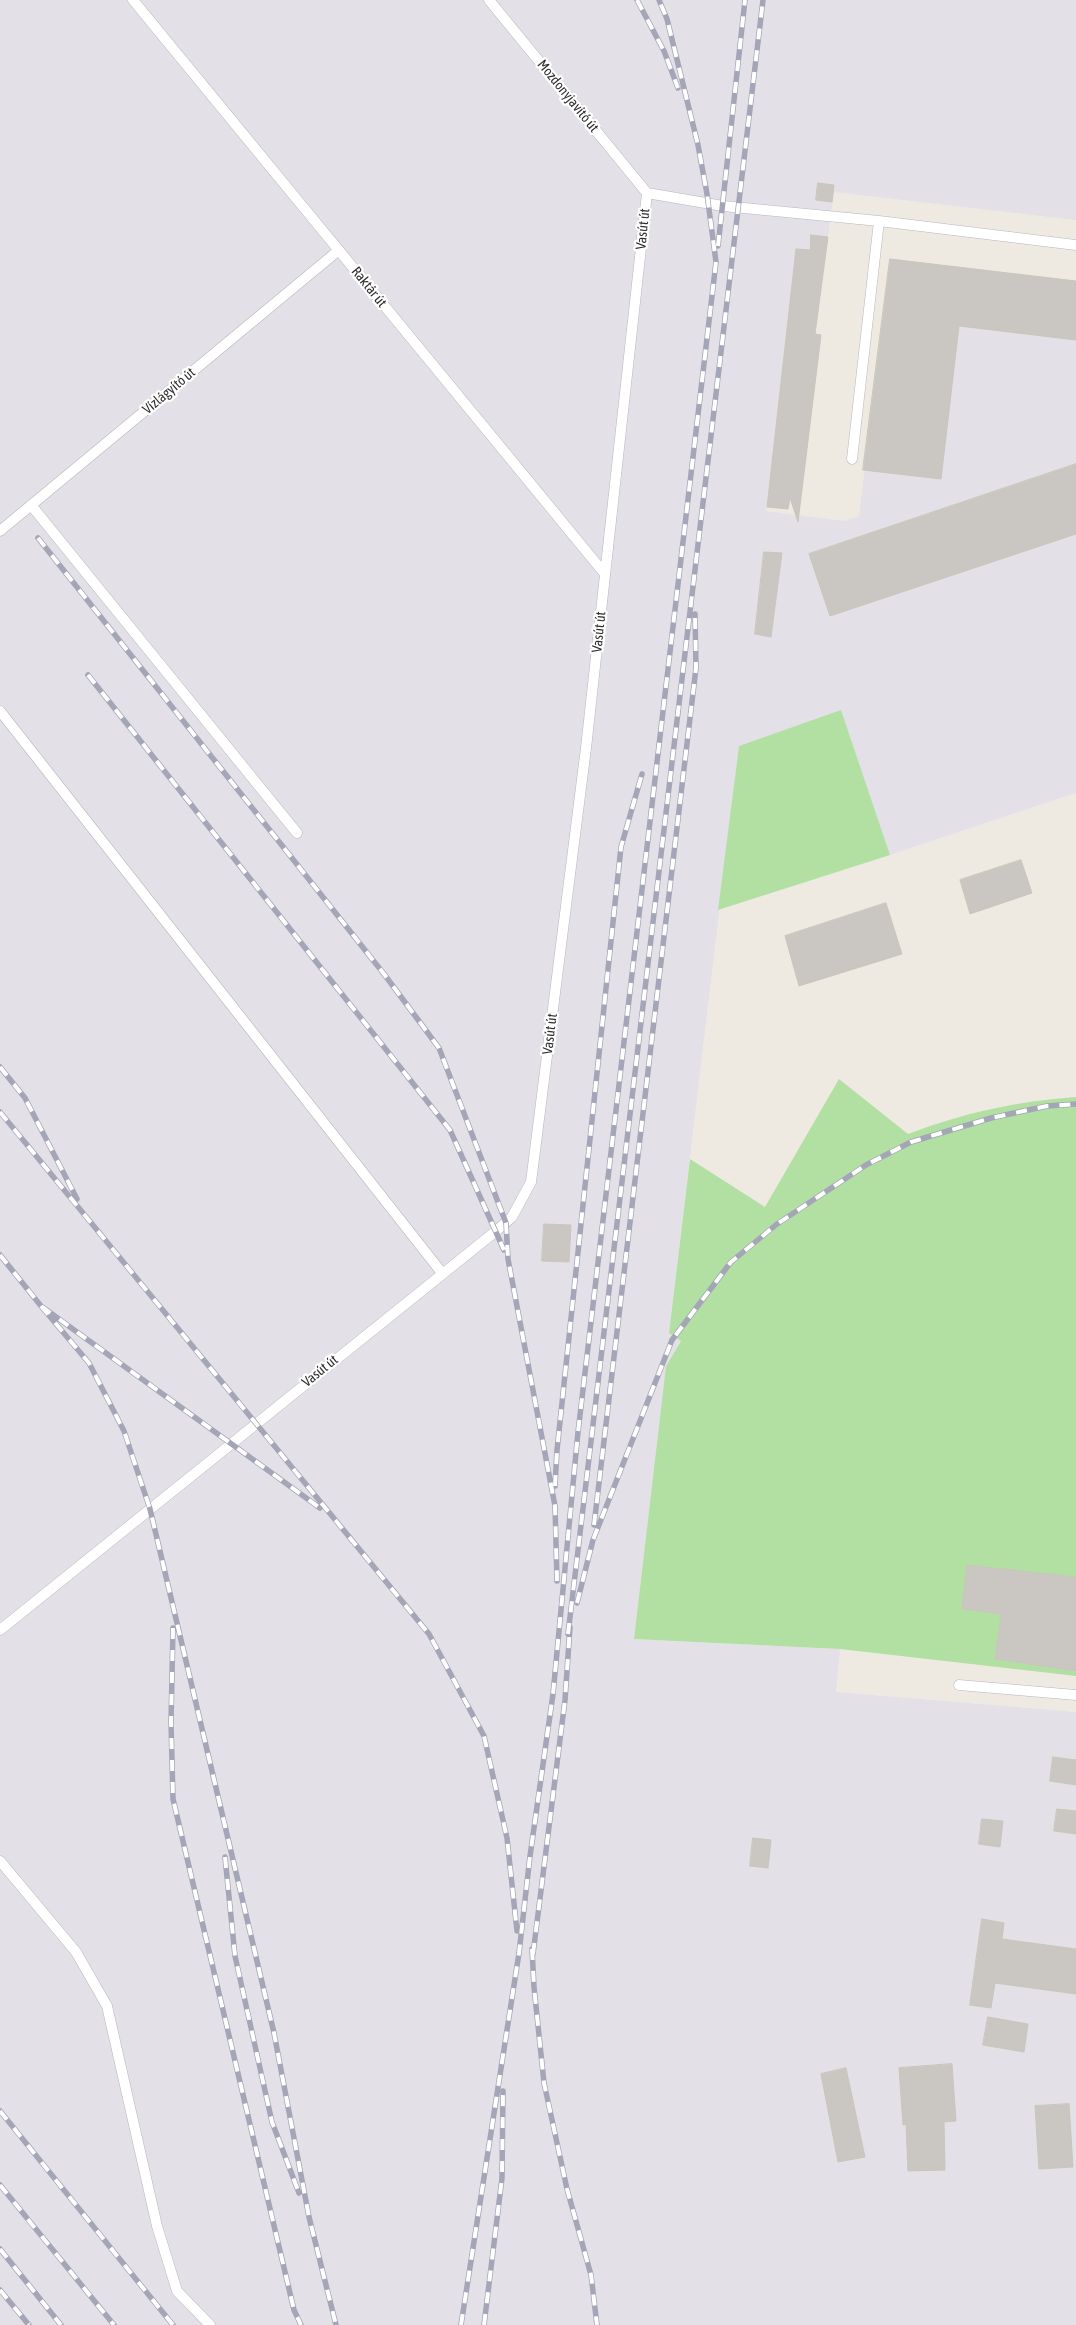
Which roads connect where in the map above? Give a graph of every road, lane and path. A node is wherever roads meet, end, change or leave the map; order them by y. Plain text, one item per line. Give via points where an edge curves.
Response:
1 (133, 0) edge
2 (489, 0) edge
3 (646, 193) junction
4 (879, 221) junction
5 (1076, 245) edge
6 (339, 250) junction
7 (852, 459) dead end
8 (31, 505) junction
9 (0, 531) edge
10 (605, 574) junction
11 (0, 712) edge
12 (297, 833) dead end
13 (442, 1273) junction
14 (0, 1630) edge
15 (959, 1685) dead end
16 (1076, 1695) edge
17 (0, 1861) edge
18 (210, 2325) edge

1 - 6 lane, Raktár út
2 - 3 lane, Mozdonyjavító út
3 - 4 lane via 723,206
3 - 10 lane, Vasút út
4 - 5 lane
4 - 7 lane
6 - 8 lane, Vízlágyító út
6 - 10 lane, Raktár út
8 - 9 lane, Vízlágyító út
8 - 12 lane
10 - 13 lane, Vasút út via 530,1182 512,1217
11 - 13 lane
13 - 14 lane, Vasút út
15 - 16 lane
17 - 18 lane via 76,1952 106,2006 157,2226 177,2290

